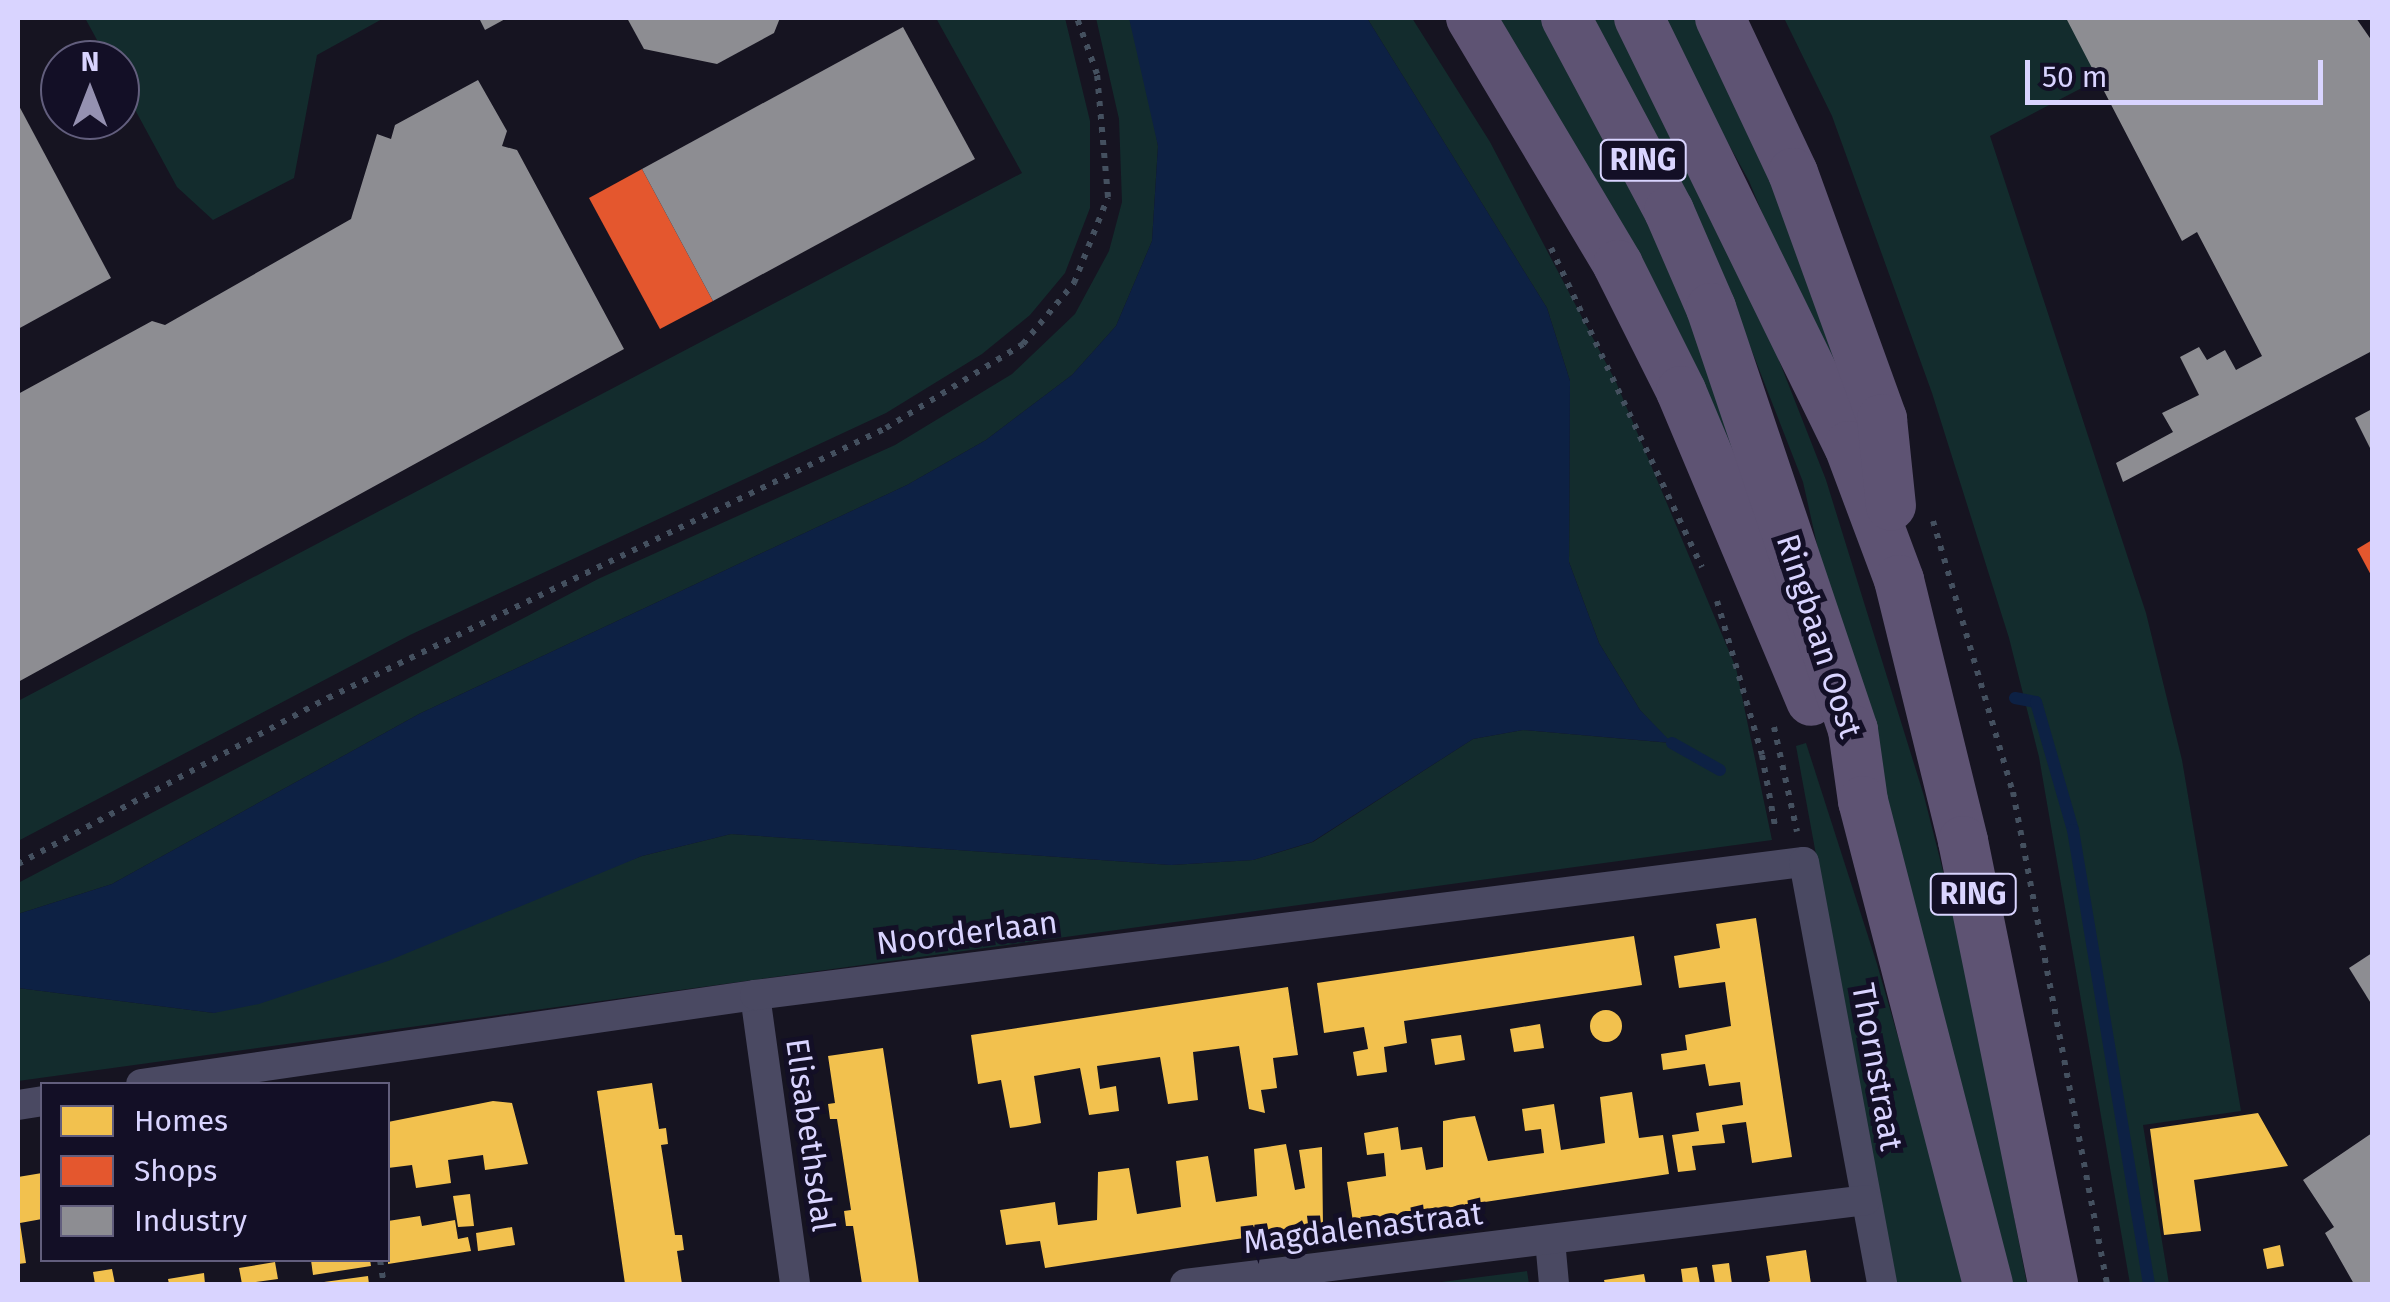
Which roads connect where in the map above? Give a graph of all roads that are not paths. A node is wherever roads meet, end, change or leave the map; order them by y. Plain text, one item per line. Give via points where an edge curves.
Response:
1 (1471, 18) edge
2 (1566, 18) edge
3 (1640, 18) edge
4 (1720, 18) edge
5 (1899, 580) junction
6 (1863, 801) junction
7 (1804, 862) joint
8 (756, 995) junction
9 (156, 1082) edge
10 (1866, 1200) junction
11 (1550, 1240) junction
12 (795, 1284) edge
13 (1185, 1284) edge
14 (1554, 1284) edge
15 (1882, 1284) edge
16 (1988, 1284) edge
17 (2052, 1284) edge

1 - 6 main road via 1618,265 1681,391 1823,732
2 - 6 main road, Ringbaan Oost / RING via 1668,211 1710,308 1853,730
3 - 5 main road, RING via 1833,412
4 - 5 main road via 1792,172 1882,419
5 - 17 main road, RING via 1963,841
6 - 16 main road, Ringbaan Oost / RING
7 - 8 street, Noorderlaan
7 - 10 street, Thornstraat
8 - 9 street, Noorderlaan
8 - 12 street, Elisabethsdal
10 - 11 street, Magdalenastraat
10 - 15 street, Thornstraat
11 - 13 street, Magdalenastraat
11 - 14 street

